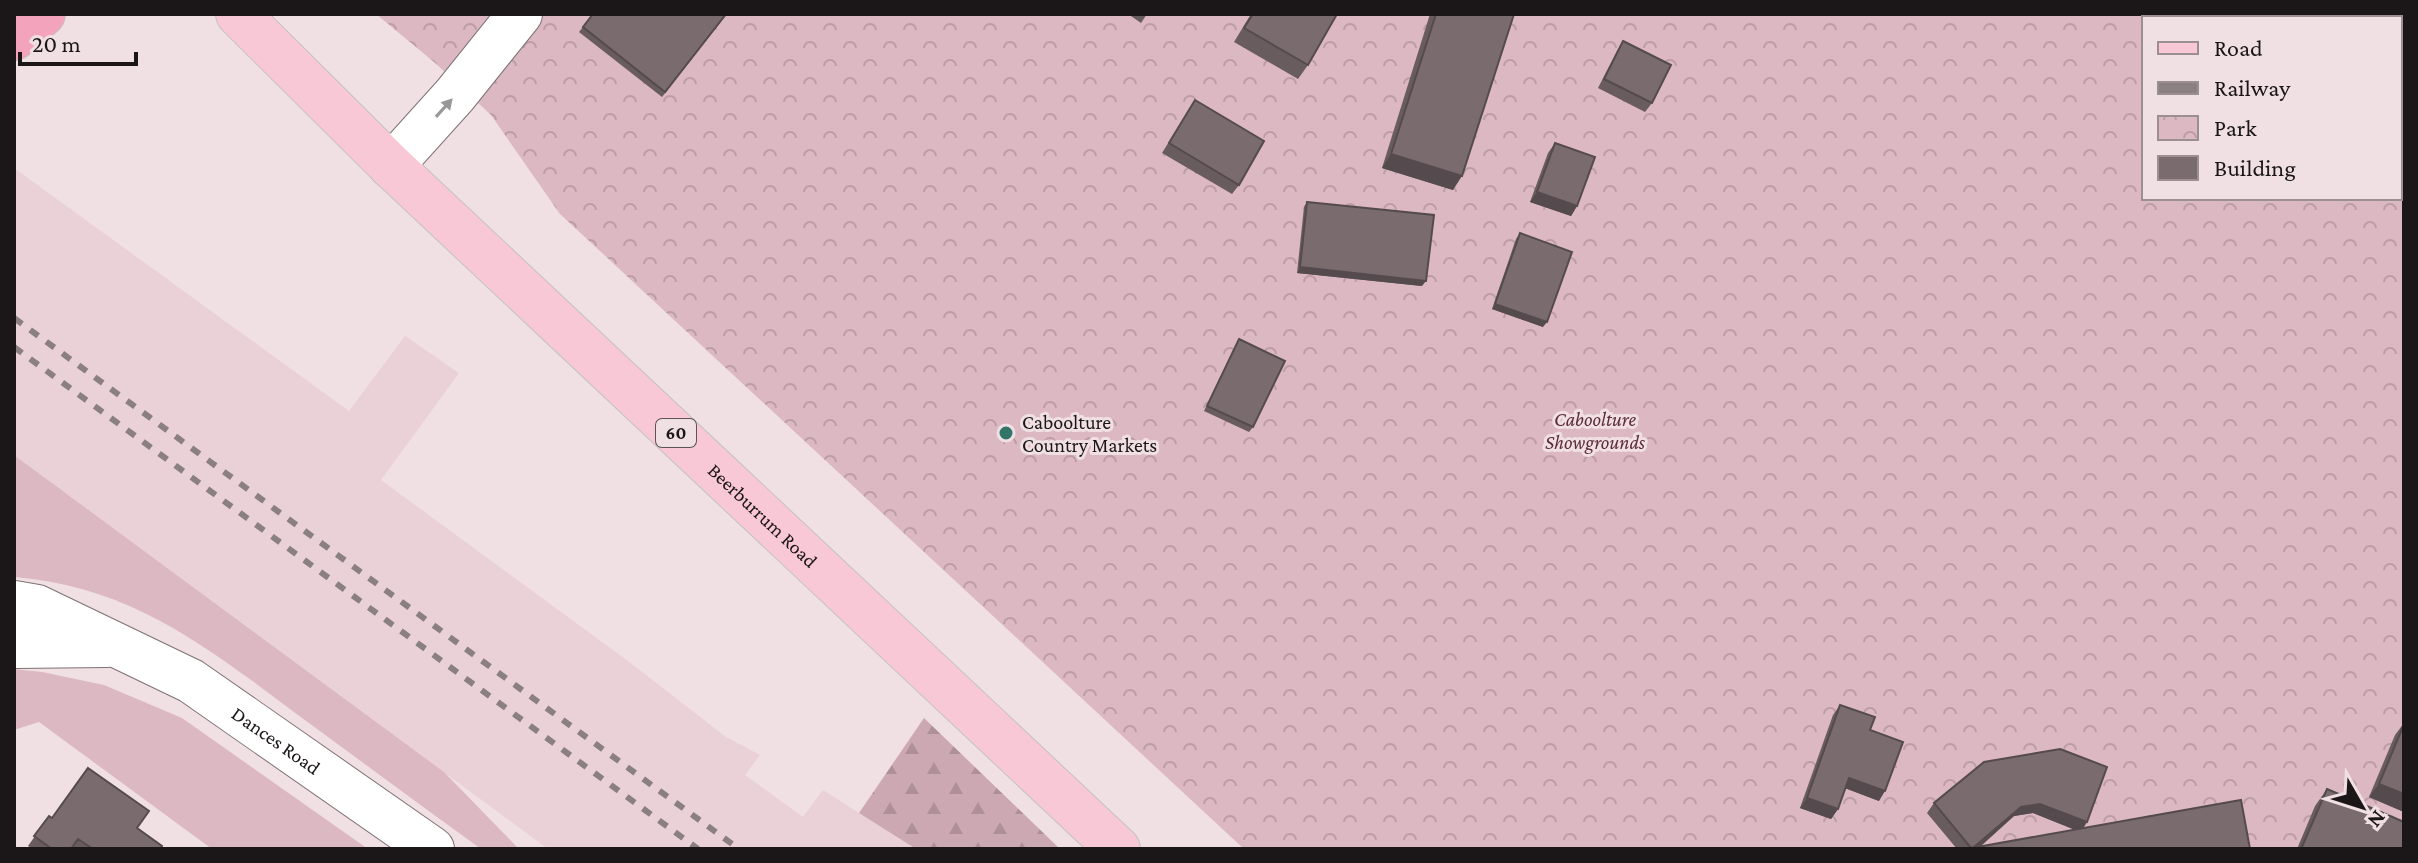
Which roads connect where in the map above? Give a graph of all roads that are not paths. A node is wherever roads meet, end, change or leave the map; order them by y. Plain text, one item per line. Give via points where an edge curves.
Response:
1 (43, 14) edge
2 (238, 14) edge
3 (520, 14) edge
4 (14, 38) edge
5 (391, 166) junction
6 (14, 603) edge
7 (113, 645) junction
8 (14, 646) edge
9 (432, 849) edge
10 (1118, 849) edge

1 - 4 highway
2 - 5 main road, Beerburrum Road / 60
5 -> 3 street
5 - 10 main road, Beerburrum Road / 60
6 - 7 street, Dances Road via 37,607
7 - 8 street, Dances Road
7 - 9 street, Dances Road via 201,688

